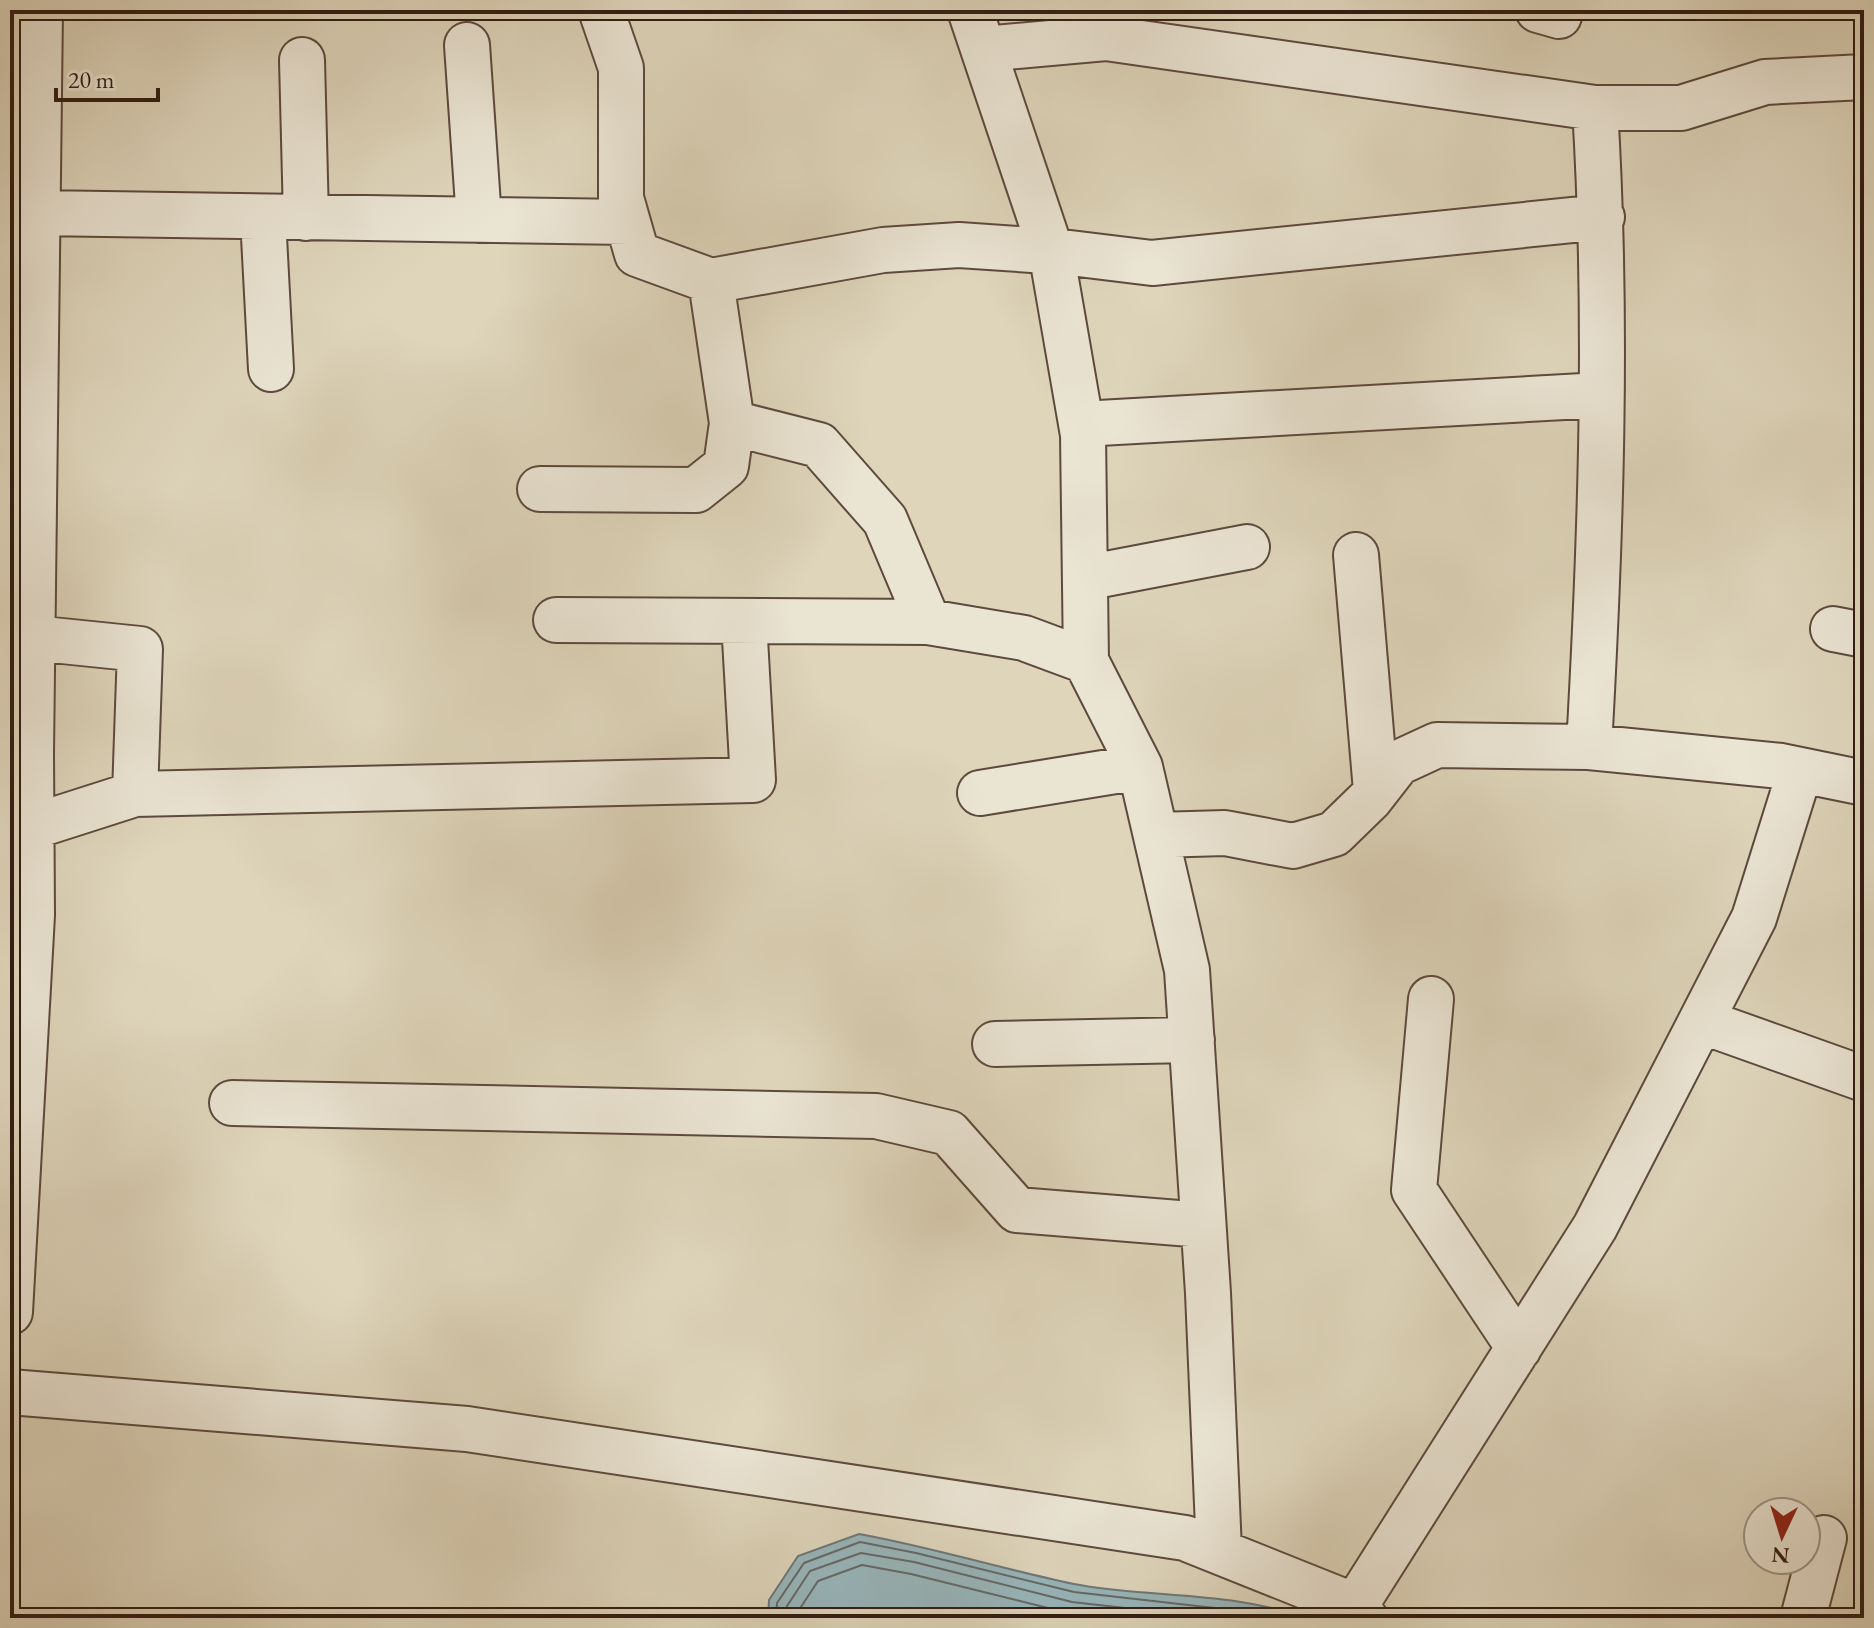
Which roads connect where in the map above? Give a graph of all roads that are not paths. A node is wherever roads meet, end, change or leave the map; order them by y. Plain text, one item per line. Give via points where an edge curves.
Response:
1 (40, 10) edge
2 (601, 10) edge
3 (977, 30) edge
4 (467, 45) dead end
5 (302, 60) dead end
6 (1864, 77) edge
7 (1595, 108) junction
8 (1602, 217) junction
9 (263, 218) junction
10 (306, 218) junction
11 (479, 220) junction
12 (628, 222) junction
13 (28, 236) edge
14 (1051, 251) junction
15 (711, 281) junction
16 (271, 369) dead end
17 (1601, 395) junction
18 (732, 423) junction
19 (1081, 424) junction
20 (540, 489) dead end
21 (1247, 547) dead end
22 (1356, 555) dead end
23 (1085, 578) junction
24 (556, 620) dead end
25 (744, 621) junction
26 (928, 622) junction
27 (33, 638) junction
28 (1086, 661) junction
29 (1589, 747) junction
30 (21, 753) edge
31 (1140, 767) junction
32 (1800, 771) junction
33 (1864, 783) edge
34 (1376, 791) junction
35 (980, 793) dead end
36 (135, 794) junction
37 (32, 827) junction
38 (1156, 835) junction
39 (1431, 999) dead end
40 (1701, 1021) junction
41 (1192, 1040) junction
42 (995, 1044) dead end
43 (1864, 1079) edge
44 (232, 1103) dead end
45 (1203, 1225) junction
46 (10, 1312) edge
47 (1519, 1348) junction
48 (10, 1392) edge
49 (1824, 1538) dead end
50 (1219, 1551) junction
51 (1360, 1612) edge
52 (1803, 1618) edge

1 - 13 street
2 - 12 street via 621,68 621,198
3 - 7 street via 1106,38
3 - 14 street
4 - 11 street
5 - 10 street
6 - 7 street via 1765,82 1681,108
7 - 8 street
8 - 14 street via 1152,263
8 - 17 street
9 - 10 street
9 - 13 street
9 - 16 street
10 - 11 street
11 - 12 street
12 - 15 street via 637,254
13 - 27 street
14 - 15 street via 959,245 883,250
14 - 19 street
15 - 18 street
17 - 19 street
17 - 29 street via 1600,547
18 - 20 street via 726,466 696,490
18 - 26 street via 819,445 885,520
19 - 23 street
21 - 23 street
22 - 34 street
23 - 28 street
24 - 25 street
25 - 26 street
25 - 36 street via 753,780
26 - 28 street via 1024,638
27 - 30 street
27 - 36 street via 140,649
28 - 31 street
29 - 32 street
29 - 34 street via 1437,745 1398,763
30 - 37 street
31 - 35 street
31 - 38 street
32 - 33 street
32 - 40 street via 1754,918
34 - 38 street via 1334,834 1293,846 1225,833
36 - 37 street
37 - 46 street
38 - 41 street via 1187,970
39 - 47 street via 1414,1190
40 - 43 street
40 - 47 street via 1595,1227
41 - 42 street
41 - 45 street
44 - 45 street via 876,1116 949,1133 1017,1210
45 - 50 street
47 - 51 street
48 - 50 street via 467,1429 1185,1538
49 - 52 street
50 - 51 street

